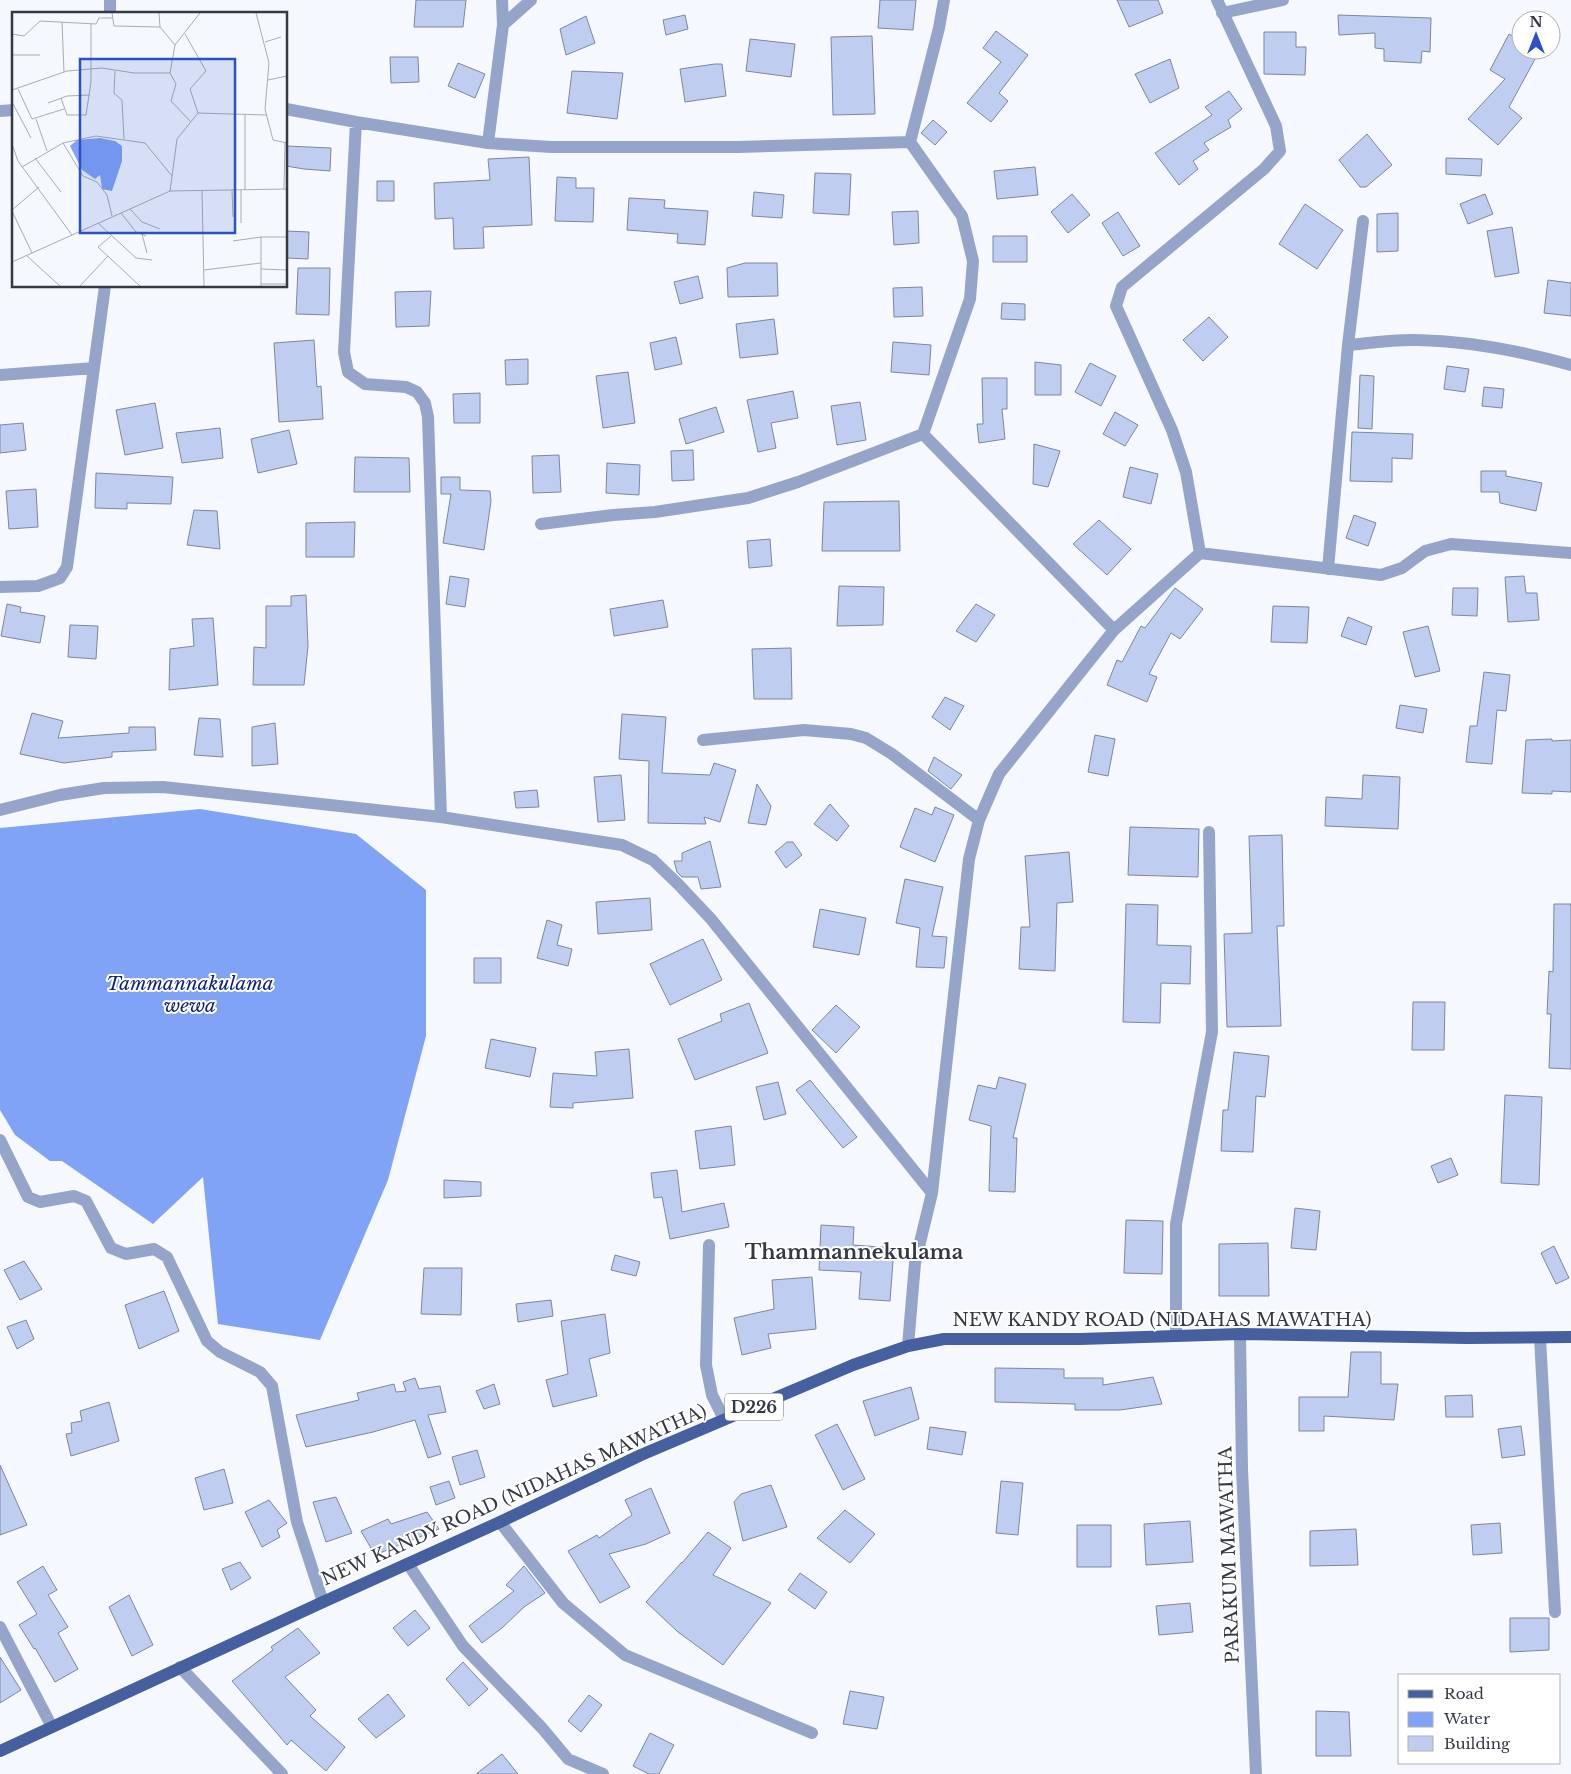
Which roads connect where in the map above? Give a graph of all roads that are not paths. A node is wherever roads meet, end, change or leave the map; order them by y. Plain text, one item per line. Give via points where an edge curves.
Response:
1 (502, 0) edge
2 (531, 0) edge
3 (944, 0) edge
4 (1217, 0) edge
5 (1284, 0) edge
6 (1222, 13) junction
7 (503, 25) junction
8 (288, 109) edge
9 (356, 122) junction
10 (910, 142) junction
11 (488, 143) junction
12 (1363, 220) dead end
13 (105, 288) edge
14 (1348, 345) junction
15 (1571, 365) edge
16 (94, 368) junction
17 (0, 375) edge
18 (923, 434) junction
19 (541, 524) dead end
20 (1200, 553) junction
21 (1571, 553) edge
22 (1328, 569) junction
23 (0, 587) edge
24 (1114, 630) junction
25 (703, 740) dead end
26 (0, 810) edge
27 (441, 817) junction
28 (978, 820) junction
29 (1209, 832) dead end
30 (0, 1140) edge
31 (932, 1193) junction
32 (709, 1245) dead end
33 (1240, 1334) junction
34 (1176, 1335) junction
35 (1571, 1337) edge
36 (1540, 1338) junction
37 (908, 1346) junction
38 (724, 1419) junction
39 (500, 1522) junction
40 (408, 1564) junction
41 (323, 1602) junction
42 (1555, 1612) dead end
43 (0, 1626) edge
44 (180, 1667) junction
45 (52, 1727) junction
46 (812, 1733) dead end
47 (0, 1751) edge
48 (282, 1774) edge
49 (603, 1774) edge
50 (1256, 1774) edge

1 - 7 street
2 - 7 street
3 - 10 street
4 - 6 street
5 - 6 street
6 - 20 street via 1276,126 1280,151 1264,169 1122,287 1116,306 1172,430 1186,472
7 - 11 street
8 - 9 street
9 - 11 street
9 - 27 street via 344,352 348,372 365,384 406,387 417,392 425,403 428,417
10 - 11 street via 634,148
10 - 18 street via 962,216 973,261 970,299
12 - 14 street
13 - 16 street
14 - 15 street via 1416,340 1476,345
14 - 22 street
16 - 17 street
16 - 23 street via 67,567 60,578 38,586
18 - 19 street via 748,498
18 - 24 street
20 - 22 street
20 - 24 street
21 - 22 street via 1451,544 1425,551 1402,568 1381,576
24 - 28 street via 999,774
25 - 28 street via 804,730 866,738
26 - 27 street via 104,788 163,787
27 - 31 street via 622,845 653,860 711,919
28 - 31 street via 969,859
29 - 34 street via 1212,1032 1176,1224
30 - 41 street via 28,1197 40,1202 74,1196 86,1201 111,1248 126,1254 154,1249 167,1257 207,1341 220,1352 260,1372 272,1386 297,1522
31 - 37 street via 914,1263
32 - 38 street via 706,1365 712,1395
33 - 34 main road, NEW KANDY ROAD (NIDAHAS MAWATHA) / D226
33 - 36 main road, NEW KANDY ROAD (NIDAHAS MAWATHA) / D226
33 - 50 street, PARAKUM MAWATHA via 1242,1469
34 - 37 main road, NEW KANDY ROAD (NIDAHAS MAWATHA) / D226 via 944,1339
35 - 36 main road, NEW KANDY ROAD (NIDAHAS MAWATHA) / D226
36 - 42 street
37 - 38 main road, NEW KANDY ROAD (NIDAHAS MAWATHA) / D226 via 853,1365
38 - 39 main road, NEW KANDY ROAD (NIDAHAS MAWATHA) / D226
39 - 40 main road, NEW KANDY ROAD (NIDAHAS MAWATHA) / D226
39 - 46 street via 563,1602 625,1655
40 - 41 main road, NEW KANDY ROAD (NIDAHAS MAWATHA) / D226
40 - 49 street via 463,1646 568,1759
41 - 44 main road, NEW KANDY ROAD (NIDAHAS MAWATHA) / D226
43 - 45 street
44 - 45 main road, NEW KANDY ROAD (NIDAHAS MAWATHA) / D226
44 - 48 street
45 - 47 main road, NEW KANDY ROAD (NIDAHAS MAWATHA) / D226

